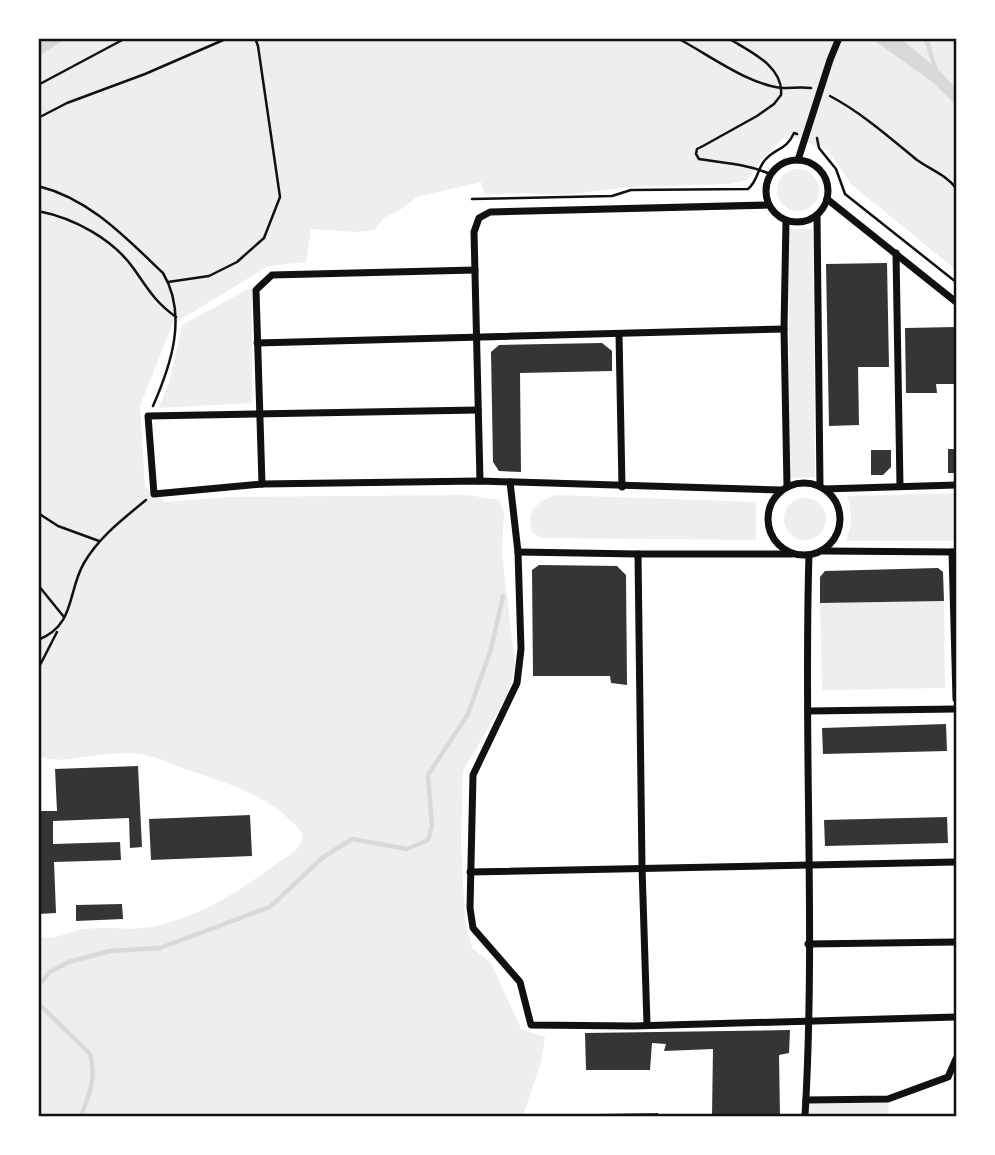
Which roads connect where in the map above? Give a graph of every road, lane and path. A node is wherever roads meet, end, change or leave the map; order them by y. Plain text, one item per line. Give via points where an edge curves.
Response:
1 (125, 38) edge
2 (228, 38) edge
3 (255, 38) edge
4 (677, 38) edge
5 (728, 38) edge
6 (839, 38) edge
7 (38, 85) edge
8 (782, 88) junction
9 (820, 91) junction
10 (38, 118) edge
11 (798, 160) junction
12 (770, 174) junction
13 (38, 186) edge
14 (957, 188) edge
15 (827, 199) junction
16 (769, 205) junction
17 (38, 211) edge
18 (817, 215) junction
19 (786, 220) junction
20 (896, 253) junction
21 (475, 270) junction
22 (168, 282) junction
23 (957, 302) edge
24 (177, 318) junction
25 (784, 329) junction
26 (619, 334) junction
27 (477, 338) junction
28 (257, 343) junction
29 (478, 410) junction
30 (260, 413) junction
31 (148, 416) junction
32 (480, 481) junction
33 (510, 482) junction
34 (262, 484) junction
35 (957, 485) edge
36 (900, 486) junction
37 (622, 487) junction
38 (822, 487) junction
39 (784, 488) junction
40 (154, 494) junction
41 (38, 513) edge
42 (99, 541) junction
43 (822, 551) junction
44 (518, 552) junction
45 (954, 552) edge
46 (638, 554) junction
47 (792, 554) junction
48 (809, 555) junction
49 (38, 585) edge
50 (64, 617) junction
51 (58, 629) junction
52 (38, 640) edge
53 (38, 668) edge
54 (957, 699) edge
55 (957, 709) edge
56 (809, 711) junction
57 (957, 862) edge
58 (810, 865) junction
59 (642, 867) junction
60 (470, 872) junction
61 (957, 943) edge
62 (808, 944) junction
63 (957, 1017) edge
64 (808, 1021) junction
65 (647, 1024) junction
66 (957, 1059) edge
67 (806, 1100) junction
68 (805, 1116) edge

1 - 7 path
2 - 10 path
3 - 22 path via 280,197 264,238 237,262 209,276
4 - 8 path via 713,61
5 - 8 path via 768,65
6 - 9 street
8 - 9 path
8 - 12 path via 774,104 696,154 699,159
9 - 11 street
9 - 14 path via 864,116
11 - 12 street via 782,163
11 - 15 street via 822,172
12 - 16 street via 766,184
13 - 22 path via 59,191 100,215
15 - 18 street
15 - 20 street
16 - 19 street
16 - 21 street via 490,212 479,218 474,232
17 - 24 path via 69,220 108,242 133,267 159,305
18 - 19 street via 802,222
18 - 38 street
19 - 25 street
20 - 23 street
20 - 36 street
21 - 27 street
21 - 28 street via 272,275 256,290
22 - 24 path
24 - 31 path via 166,377
25 - 26 street
25 - 39 street
26 - 27 street
26 - 37 street
27 - 28 street
27 - 29 street
28 - 30 street
29 - 30 street
29 - 32 street
30 - 31 street
30 - 34 street
31 - 40 street
32 - 33 street
32 - 34 street
33 - 37 street
33 - 44 street
34 - 40 street
35 - 36 street
36 - 38 street
37 - 39 street
38 - 39 street via 798,483
38 - 43 street via 833,497 841,520 832,543
39 - 47 street via 774,498 767,520 774,540
40 - 42 path
41 - 42 path
42 - 50 path via 82,565
43 - 45 street
43 - 48 street
44 - 46 street
44 - 60 street via 522,649 517,682 473,775
45 - 54 street
46 - 47 street
46 - 59 street
47 - 48 street
48 - 56 street
49 - 50 path
50 - 51 path
51 - 52 path
51 - 53 path
55 - 56 street
56 - 58 street
57 - 58 street
58 - 59 street
58 - 62 street
59 - 60 street
59 - 65 street
60 - 65 street via 473,928 520,982 531,1025
61 - 62 street
62 - 64 street
63 - 64 street
64 - 65 street
64 - 67 street
66 - 67 street via 948,1077 888,1099
67 - 68 street

